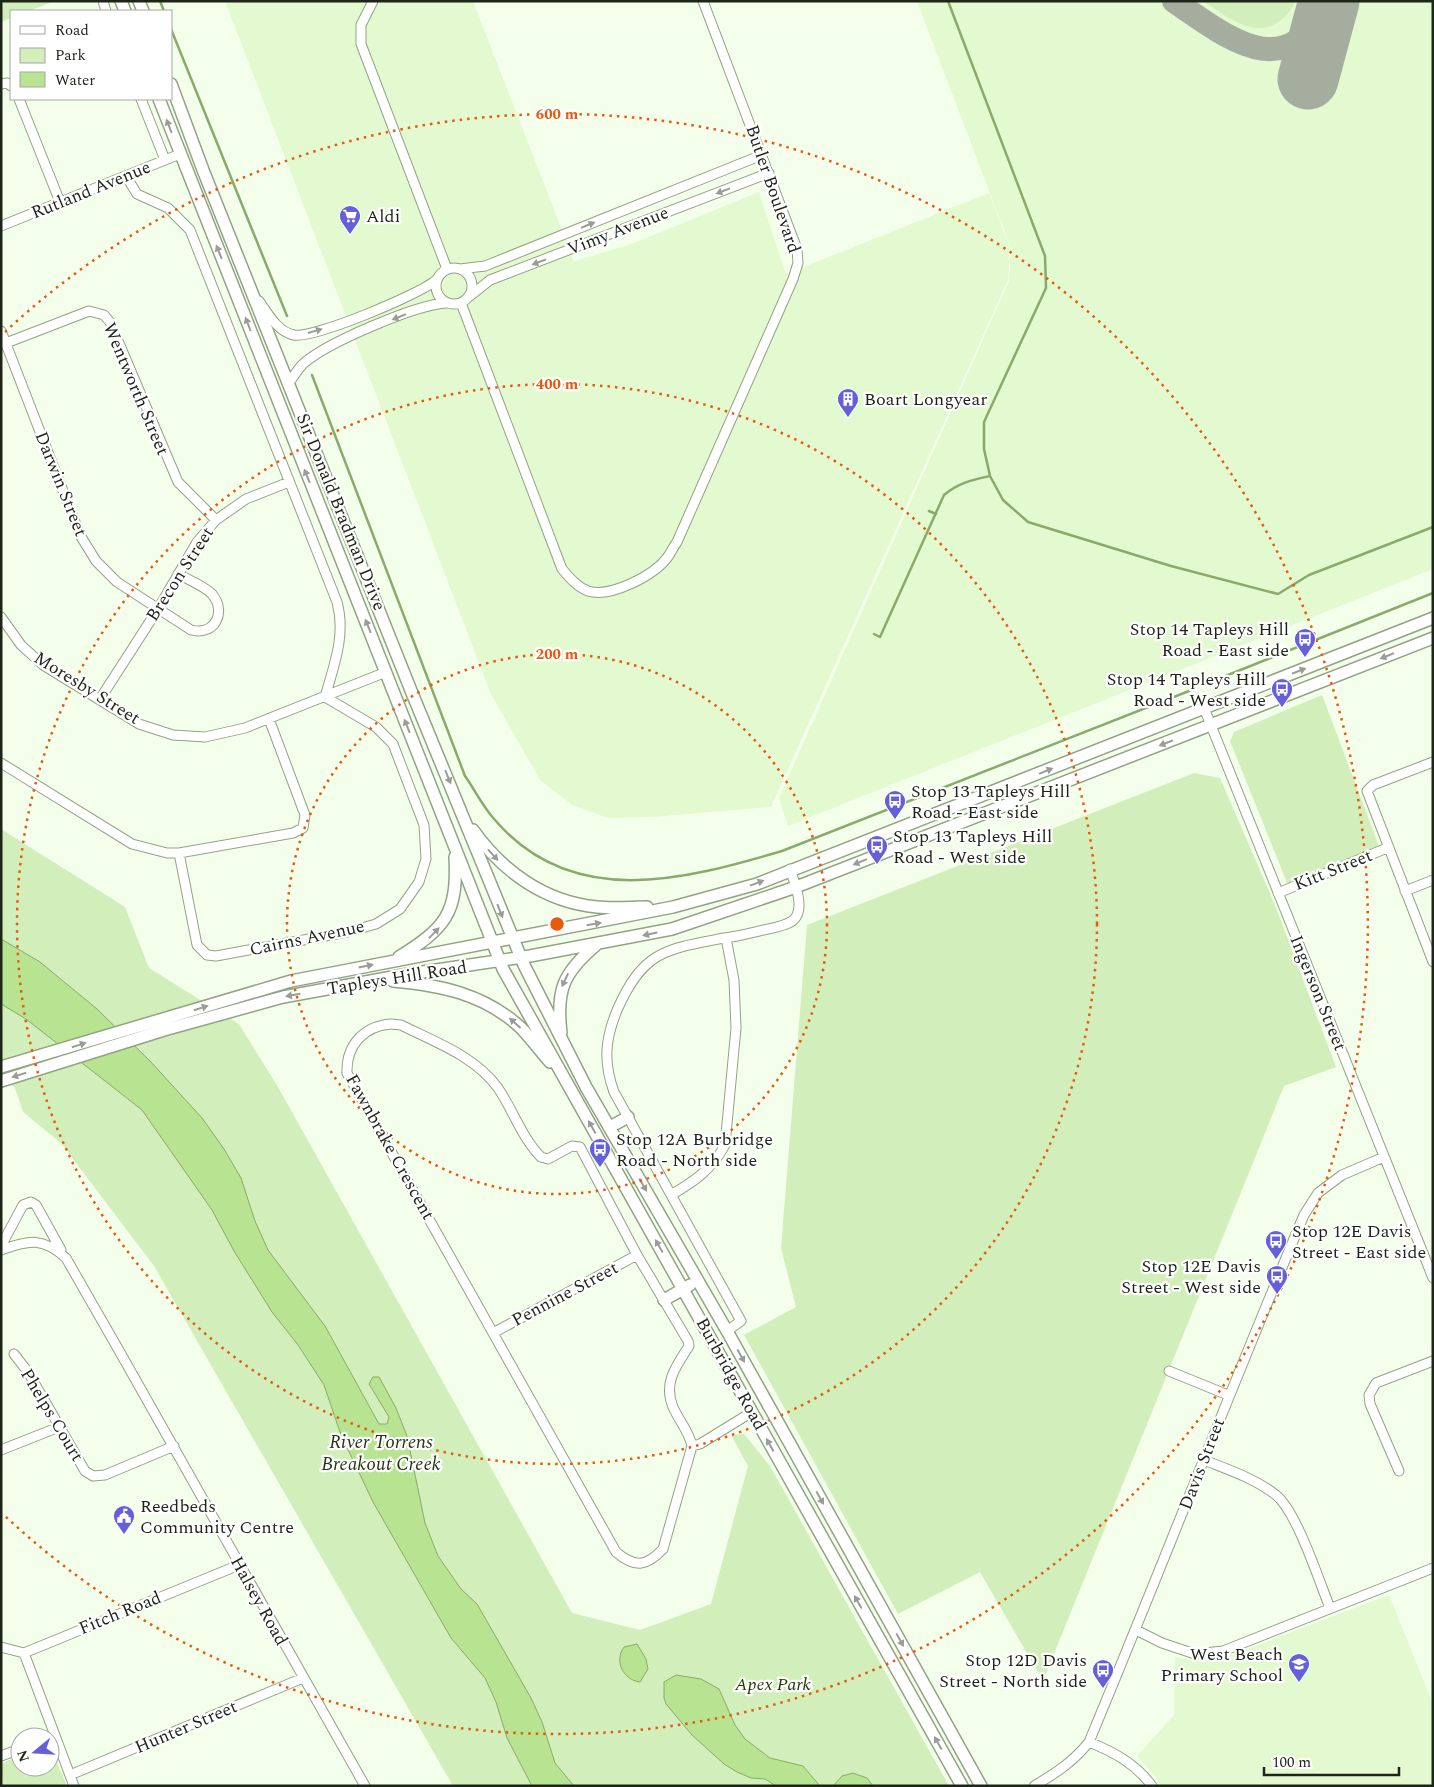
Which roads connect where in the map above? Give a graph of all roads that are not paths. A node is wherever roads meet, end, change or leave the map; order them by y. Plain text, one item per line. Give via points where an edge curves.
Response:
1 (373, 1) edge
2 (703, 1) edge
3 (172, 87) edge
4 (20, 100) edge
5 (141, 100) edge
6 (159, 100) edge
7 (190, 135) junction
8 (180, 154) junction
9 (762, 155) junction
10 (166, 160) junction
11 (203, 170) junction
12 (769, 173) junction
13 (126, 176) junction
14 (60, 202) junction
15 (1, 226) edge
16 (447, 269) junction
17 (460, 269) junction
18 (436, 280) junction
19 (252, 291) junction
20 (470, 296) junction
21 (446, 303) junction
22 (461, 303) junction
23 (1, 331) edge
24 (6, 343) junction
25 (289, 382) junction
26 (290, 482) junction
27 (216, 520) junction
28 (178, 574) junction
29 (158, 609) junction
30 (1, 617) edge
31 (1433, 618) edge
32 (1433, 638) edge
33 (395, 650) junction
34 (386, 672) junction
35 (412, 693) junction
36 (325, 697) junction
37 (100, 699) junction
38 (1204, 708) junction
39 (269, 719) junction
40 (1212, 726) junction
41 (1433, 762) edge
42 (1, 763) edge
43 (463, 817) junction
44 (455, 848) junction
45 (1387, 848) junction
46 (179, 853) junction
47 (790, 869) junction
48 (1433, 880) edge
49 (796, 887) junction
50 (1405, 891) junction
51 (1278, 893) junction
52 (673, 907) junction
53 (726, 938) junction
54 (512, 939) junction
55 (492, 942) junction
56 (598, 944) junction
57 (520, 958) junction
58 (394, 960) junction
59 (500, 961) junction
60 (1433, 962) edge
61 (376, 980) junction
62 (562, 1042) junction
63 (1, 1067) edge
64 (561, 1071) junction
65 (1, 1080) edge
66 (628, 1117) junction
67 (610, 1127) junction
68 (1384, 1158) junction
69 (671, 1195) junction
70 (1, 1246) edge
71 (1, 1250) edge
72 (637, 1254) junction
73 (66, 1258) junction
74 (1433, 1278) edge
75 (698, 1281) junction
76 (684, 1289) junction
77 (664, 1300) junction
78 (727, 1331) junction
79 (493, 1333) junction
80 (14, 1354) dead end
81 (1433, 1360) edge
82 (1169, 1371) dead end
83 (1228, 1395) junction
84 (752, 1412) junction
85 (59, 1427) junction
86 (174, 1446) junction
87 (692, 1446) junction
88 (1, 1450) edge
89 (1204, 1460) junction
90 (1399, 1471) dead end
91 (239, 1565) junction
92 (1433, 1568) edge
93 (1330, 1608) junction
94 (1136, 1630) junction
95 (1, 1647) edge
96 (24, 1653) junction
97 (303, 1678) junction
98 (49, 1727) edge
99 (1089, 1742) junction
100 (60, 1753) edge
101 (70, 1775) junction
102 (74, 1786) edge
103 (364, 1786) edge
104 (962, 1786) edge
105 (981, 1786) edge
106 (1034, 1786) edge
107 (1152, 1786) edge

1 - 16 street via 360,25 360,44
2 - 9 street, Butler Boulevard
3 - 7 main road, Sir Donald Bradman Drive
4 - 14 street
5 - 10 street
8 -> 6 main road, Sir Donald Bradman Drive
7 - 8 main road
7 - 11 main road, Sir Donald Bradman Drive
8 - 10 street, Rutland Avenue
8 - 11 main road
34 -> 8 main road, Sir Donald Bradman Drive
9 - 12 street, Butler Boulevard
17 -> 9 street, Vimy Avenue via 485,266
10 - 13 street, Rutland Avenue
11 - 19 main road, Sir Donald Bradman Drive
12 -> 20 street, Vimy Avenue via 490,280
12 - 22 street, Butler Boulevard via 797,249 798,263 793,279 677,542 666,560 649,574 606,594 587,591 572,582 562,568
13 - 14 street, Rutland Avenue
13 - 26 street, Sir Donald Bradman Drive via 137,194 168,208 190,230
14 - 15 street, Rutland Avenue
16 - 17 street
16 - 18 street
17 - 20 street via 472,281
19 -> 18 street via 276,324 294,335 302,335 419,292
18 - 21 street via 436,292
19 - 25 main road, Sir Donald Bradman Drive
20 - 22 street
21 - 22 street
21 -> 25 street via 423,307 339,342 303,365
23 - 24 street, Darwin Street
24 - 27 street, Wentworth Street via 89,311 104,315 110,322 178,482
24 - 29 street, Darwin Street via 80,535 96,562 117,582
25 - 33 main road, Sir Donald Bradman Drive
26 - 27 street, Brecon Street via 246,499
26 - 36 street, Sir Donald Bradman Drive via 338,602 341,618 341,635
27 - 28 street, Brecon Street via 197,542
28 - 29 street, Brecon Street
28 - 29 street, Darwin Street via 211,593 220,610 217,622 210,629 197,631
29 - 37 street, Brecon Street
30 - 37 street, Moresby Street via 22,645 43,665
38 -> 31 main road, Tapleys Hill Road
32 -> 40 main road, Tapleys Hill Road
33 - 34 main road
33 - 35 main road, Sir Donald Bradman Drive
34 - 35 main road
34 - 36 street, Moresby Street
44 -> 34 main road, Sir Donald Bradman Drive
35 -> 43 main road, Sir Donald Bradman Drive
36 - 39 street, Moresby Street
36 - 46 street, Cairns Avenue via 376,727 393,744 424,825 424,868 419,882 400,909 376,924 347,932 207,955 198,946
37 - 39 street, Moresby Street via 139,724 173,735 206,738
38 - 40 street, Ingerson Street
47 -> 38 main road, Tapleys Hill Road
39 - 46 street via 305,815 303,828 293,833
40 -> 49 main road, Tapleys Hill Road
40 - 51 street, Ingerson Street
41 - 45 street via 1373,785 1367,791
42 - 46 street via 132,844
43 -> 52 main road via 502,866 535,888 566,901 596,907
43 -> 54 main road, Sir Donald Bradman Drive
44 - 55 main road, Sir Donald Bradman Drive
58 -> 44 main road via 426,940 449,912 456,889
45 - 50 street
45 - 51 street, Kitt Street
47 - 49 street
52 -> 47 main road, Tapleys Hill Road via 757,884
48 - 50 street
49 - 53 street via 798,916 793,921
49 -> 56 main road, Tapleys Hill Road via 672,929
50 - 60 street
51 - 68 street, Ingerson Street
54 -> 52 main road, Tapleys Hill Road
53 - 66 street, Burbridge Road via 673,948 651,960 625,992 611,1023 606,1045 608,1077
53 - 69 street via 734,980 736,1028 725,1145 707,1171
54 - 55 main road, Tapleys Hill Road
54 - 57 main road, Sir Donald Bradman Drive
55 - 58 main road, Tapleys Hill Road
55 - 59 main road, Sir Donald Bradman Drive
56 - 57 main road, Tapleys Hill Road
56 -> 62 main road via 576,962 563,984 559,1004
57 - 59 main road, Tapleys Hill Road
57 - 62 main road, Burbridge Road
63 -> 58 main road, Tapleys Hill Road via 291,981
59 - 61 main road, Tapleys Hill Road
59 - 64 main road, Burbridge Road
64 -> 61 main road via 551,1064 521,1028 487,1004 448,988
61 -> 65 main road, Tapleys Hill Road via 260,1002
62 - 67 main road, Burbridge Road
76 -> 64 main road, Burbridge Road
66 - 67 main road
66 - 69 street, Burbridge Road
67 -> 75 main road, Burbridge Road
68 - 74 street, Ingerson Street
68 - 83 street, Davis Street via 1342,1175 1313,1200
69 - 78 street, Burbridge Road via 742,1321
70 - 73 street, Halsey Road via 23,1205 31,1202 36,1205
71 - 73 street, Halsey Road via 23,1242 41,1242 52,1246
72 - 77 street, Fawnbrake Crescent
72 - 79 street, Pennine Street
72 - 79 street, Fawnbrake Crescent via 580,1147 572,1146 548,1159 541,1157 497,1088 478,1067 401,1026 383,1024 370,1029 349,1053 347,1073
73 - 86 street, Halsey Road
75 - 76 main road
75 - 78 main road, Burbridge Road
76 - 77 main road
76 - 84 main road, Burbridge Road
77 - 87 street, Fawnbrake Crescent via 689,1346 673,1371 669,1388 673,1407 690,1435
78 -> 105 main road, Burbridge Road
79 - 87 street, Fawnbrake Crescent via 616,1552 628,1562 643,1564 663,1549
80 - 85 street, Phelps Court
81 - 90 street via 1376,1383 1369,1395
82 - 83 street
83 - 89 street, Davis Street
84 - 87 street
104 -> 84 main road, Burbridge Road
85 - 86 street, Phelps Court via 85,1471 93,1476 105,1475
85 - 88 street
86 - 91 street, Halsey Road
89 - 93 street via 1248,1478 1277,1496 1291,1514
89 - 94 street, Davis Street
91 - 96 street, Fitch Road
91 - 97 street, Halsey Road
92 - 93 street
93 - 94 street via 1223,1651 1195,1654
94 - 99 street, Davis Street
95 - 96 street
96 - 98 street
97 - 101 street, Hunter Street
97 - 103 street, Halsey Road
99 - 106 street, Davis Street via 1077,1758
99 - 107 street via 1115,1753
100 - 101 street
101 - 102 street

